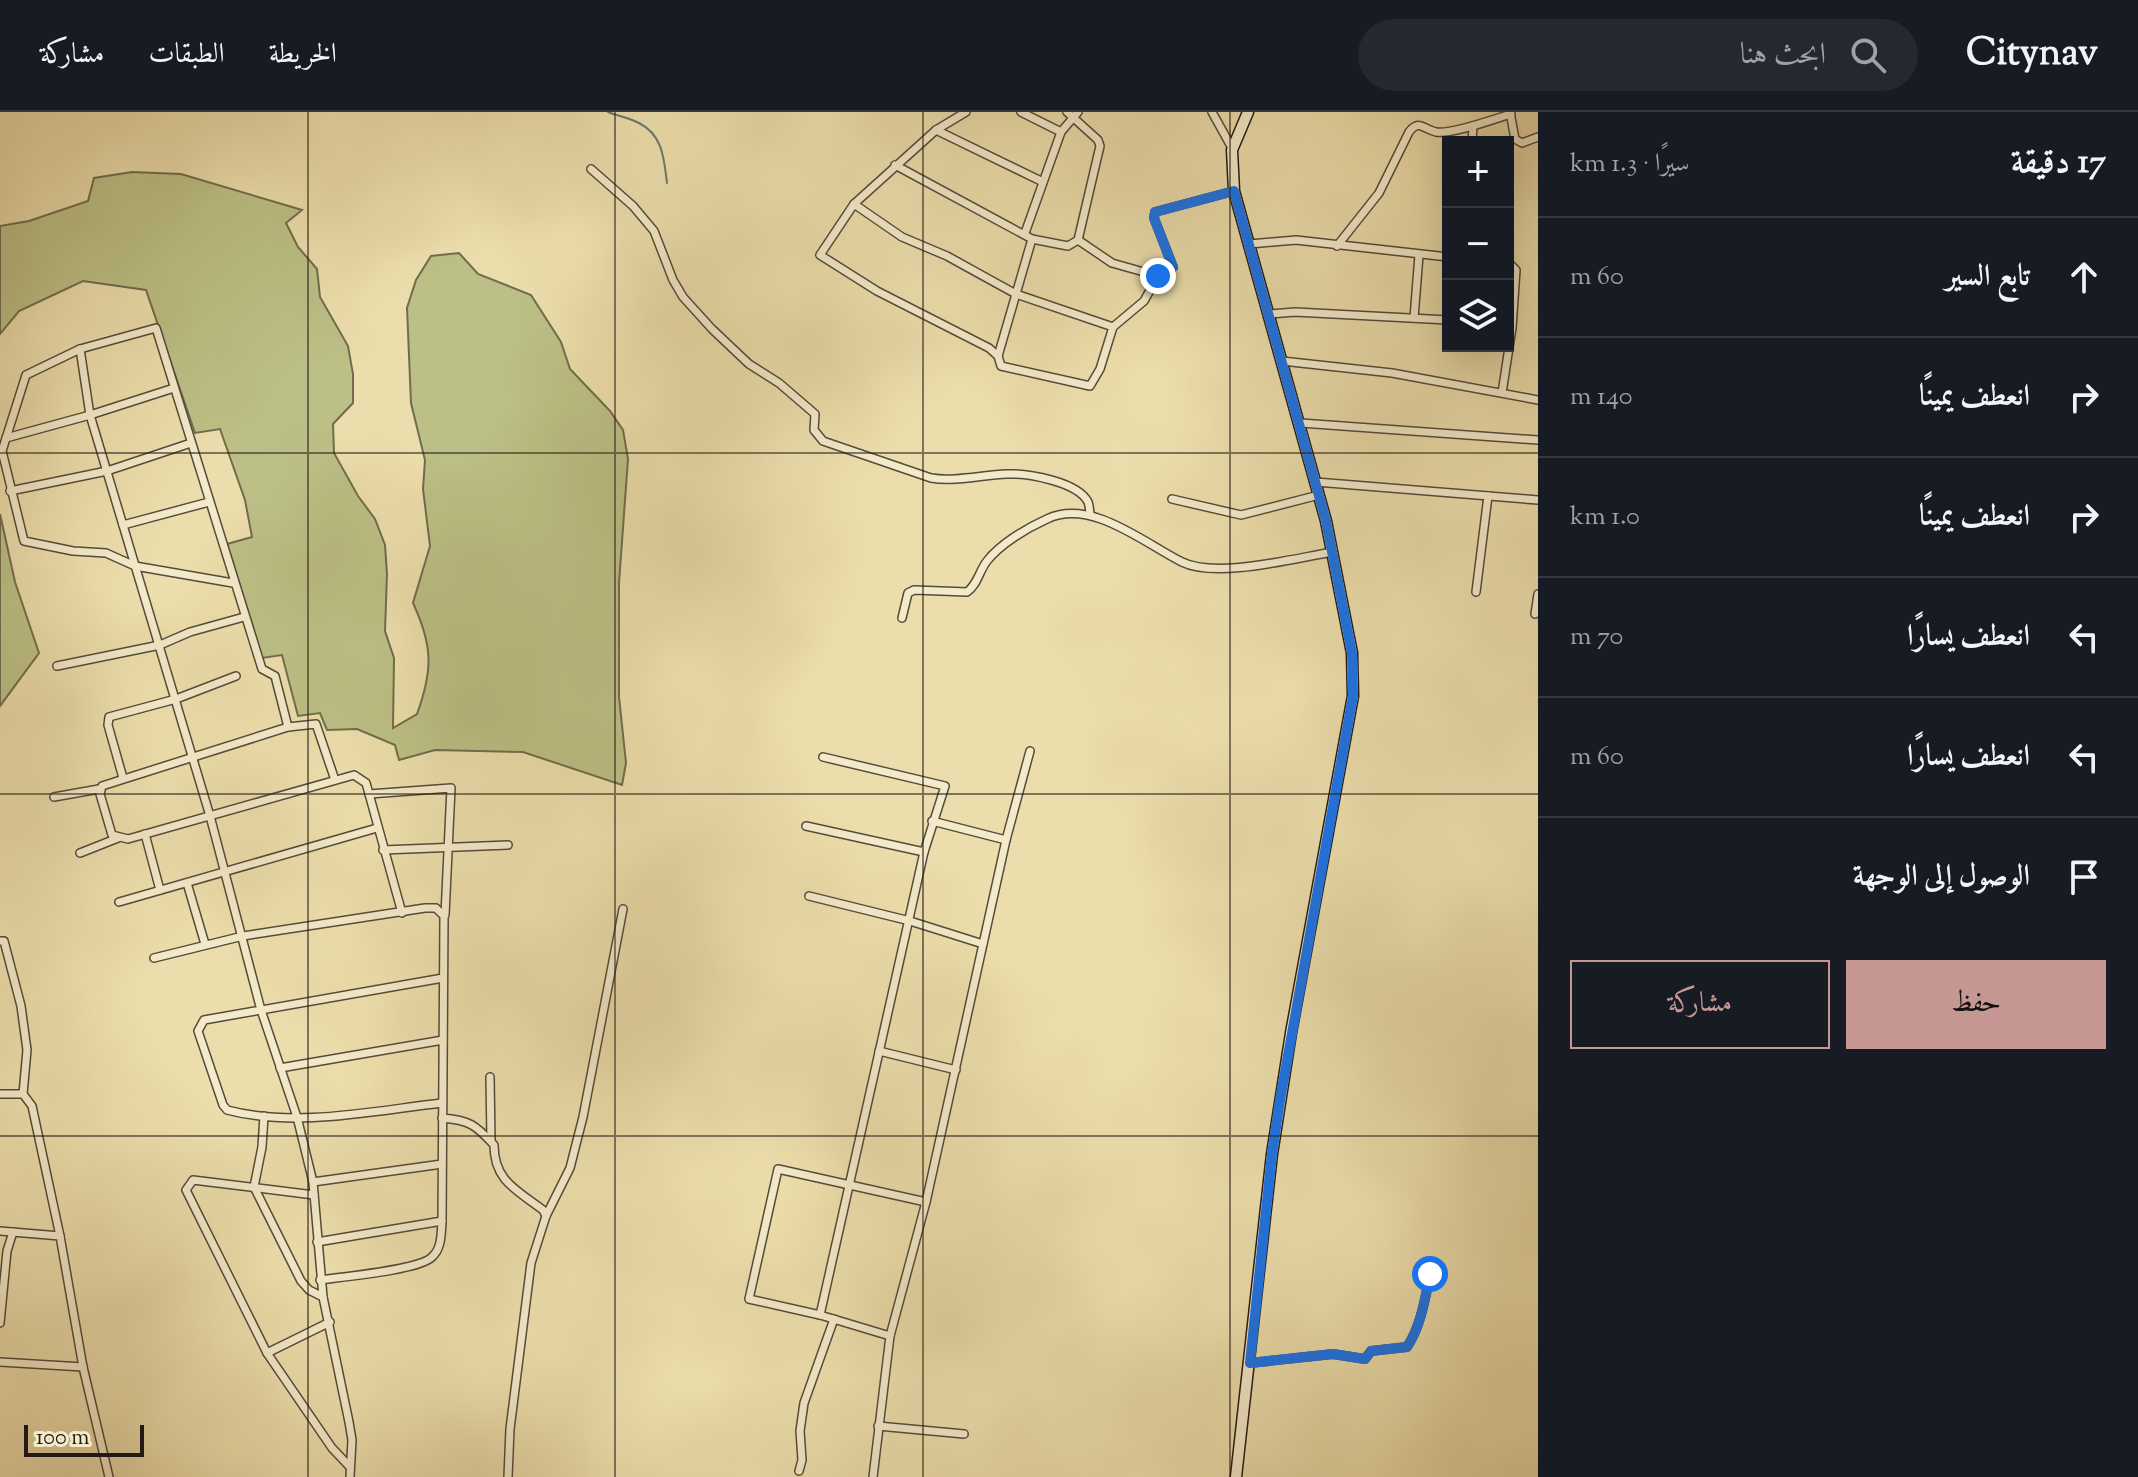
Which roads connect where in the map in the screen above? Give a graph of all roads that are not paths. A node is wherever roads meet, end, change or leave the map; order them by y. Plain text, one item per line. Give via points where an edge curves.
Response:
1 (966, 112) edge
2 (1021, 112) edge
3 (1212, 112) edge
4 (1248, 112) edge
5 (1510, 113) edge
6 (1073, 114) edge
7 (1473, 126) junction
8 (936, 130) junction
9 (1061, 132) junction
10 (1472, 136) edge
11 (1538, 137) edge
12 (1232, 150) junction
13 (895, 165) junction
14 (591, 169) dead end
15 (1043, 182) junction
16 (1234, 191) junction
17 (854, 204) junction
18 (1029, 236) junction
19 (1078, 240) junction
20 (1250, 244) junction
21 (1337, 246) junction
22 (1419, 255) junction
23 (1442, 257) edge
24 (1514, 268) edge
25 (1158, 276) junction
26 (1514, 289) edge
27 (1016, 294) junction
28 (1270, 314) junction
29 (1414, 318) junction
30 (1442, 320) edge
31 (1113, 327) junction
32 (80, 349) junction
33 (1507, 352) edge
34 (998, 356) junction
35 (1282, 361) junction
36 (174, 388) junction
37 (1502, 393) junction
38 (1538, 400) edge
39 (90, 415) junction
40 (1301, 423) junction
41 (6, 438) junction
42 (1538, 440) edge
43 (191, 443) junction
44 (107, 471) junction
45 (1316, 482) junction
46 (10, 491) junction
47 (1319, 495) junction
48 (1488, 496) junction
49 (1172, 499) dead end
50 (1538, 500) edge
51 (209, 502) junction
52 (1090, 515) junction
53 (123, 525) junction
54 (1333, 552) junction
55 (135, 566) junction
56 (233, 583) junction
57 (1476, 592) dead end
58 (1538, 594) edge
59 (1535, 614) dead end
60 (244, 617) junction
61 (902, 618) dead end
62 (160, 645) junction
63 (57, 666) dead end
64 (236, 676) dead end
65 (176, 699) junction
66 (288, 727) junction
67 (1030, 751) dead end
68 (823, 757) dead end
69 (192, 758) junction
70 (123, 778) junction
71 (335, 780) junction
72 (99, 789) junction
73 (369, 794) junction
74 (54, 797) dead end
75 (210, 816) junction
76 (932, 821) junction
77 (806, 826) dead end
78 (377, 828) junction
79 (145, 834) junction
80 (118, 838) junction
81 (1006, 840) junction
82 (508, 845) dead end
83 (448, 848) junction
84 (383, 850) junction
85 (924, 852) junction
86 (80, 853) dead end
87 (223, 873) junction
88 (187, 883) junction
89 (160, 890) junction
90 (809, 896) dead end
91 (119, 902) dead end
92 (623, 909) dead end
93 (402, 913) junction
94 (444, 916) junction
95 (910, 921) junction
96 (243, 936) junction
97 (0, 941) edge
98 (205, 944) junction
99 (983, 944) junction
100 (154, 958) dead end
101 (443, 978) junction
102 (261, 1010) junction
103 (443, 1040) junction
104 (879, 1051) junction
105 (280, 1068) junction
106 (956, 1070) junction
107 (490, 1077) dead end
108 (0, 1094) edge
109 (23, 1094) junction
110 (442, 1103) junction
111 (264, 1116) junction
112 (297, 1117) junction
113 (442, 1118) junction
114 (491, 1141) junction
115 (442, 1164) junction
116 (313, 1182) junction
117 (850, 1183) junction
118 (254, 1187) junction
119 (314, 1195) junction
120 (926, 1202) junction
121 (546, 1216) junction
122 (442, 1221) junction
123 (0, 1231) edge
124 (13, 1232) junction
125 (60, 1236) junction
126 (317, 1242) junction
127 (1430, 1274) dead end
128 (320, 1280) junction
129 (323, 1297) junction
130 (820, 1315) junction
131 (834, 1319) junction
132 (330, 1322) junction
133 (0, 1323) edge
134 (890, 1336) junction
135 (267, 1353) junction
136 (0, 1362) edge
137 (1250, 1363) junction
138 (83, 1367) junction
139 (878, 1426) junction
140 (964, 1434) dead end
141 (350, 1467) junction
142 (799, 1471) dead end
143 (109, 1477) edge
144 (350, 1477) edge
145 (508, 1477) edge
146 (873, 1477) edge
147 (1236, 1477) edge

1 - 8 street
2 - 9 street
3 - 12 street
4 - 12 street
5 - 7 street
5 - 11 street via 1515,139 1522,143
6 - 9 street
6 - 19 street via 1100,146
7 - 10 street
7 - 21 street via 1439,132 1420,124 1411,128 1379,193
8 - 13 street
8 - 15 street
9 - 15 street
12 - 16 street
13 - 17 street
13 - 18 street
14 - 52 street via 654,231 683,297 749,364 815,414 813,427 820,439 931,478 1007,474 1058,482 1077,489 1089,503
15 - 18 street
16 - 20 street
16 - 25 street via 1155,212 1173,267
17 - 27 street via 902,237
17 - 34 street via 820,251 823,259
18 - 19 street via 1068,246
18 - 27 street
19 - 25 street via 1112,263
20 - 21 street via 1296,240
20 - 28 street
21 - 22 street
22 - 23 street
22 - 29 street
24 - 26 street
25 - 31 street via 1144,301
27 - 31 street
27 - 34 street
28 - 29 street
28 - 35 street
29 - 30 street
31 - 34 street via 1090,386 1001,366
32 - 36 street via 156,328
32 - 39 street
32 - 41 street via 26,375
33 - 37 street
35 - 37 street
35 - 40 street
36 - 39 street
36 - 43 street
37 - 38 street
39 - 41 street
39 - 44 street
40 - 42 street
40 - 45 street
41 - 46 street via 2,451
43 - 44 street
43 - 51 street
44 - 46 street
44 - 53 street
45 - 47 street
45 - 48 street
46 - 55 street via 24,541 106,553
47 - 49 street via 1241,515
47 - 54 street
48 - 50 street
48 - 57 street
51 - 53 street
51 - 56 street
52 - 54 street via 1198,567 1223,570
52 - 61 street via 1057,515 1040,523 997,551 967,592 908,593
53 - 55 street
54 - 137 street via 1352,653 1353,696 1278,1113
55 - 56 street
55 - 62 street
56 - 60 street
58 - 59 street
60 - 62 street
60 - 66 street via 262,669 275,676
62 - 63 street
62 - 65 street
64 - 65 street
65 - 69 street
65 - 70 street via 109,717
66 - 69 street
66 - 71 street via 316,724
67 - 81 street
68 - 76 street via 945,786
69 - 70 street
69 - 75 street
70 - 72 street
71 - 73 street via 362,778
71 - 75 street
72 - 74 street
72 - 80 street via 112,835
73 - 78 street
73 - 83 street via 451,788
75 - 79 street
75 - 87 street
76 - 81 street
76 - 85 street
77 - 85 street
78 - 84 street
78 - 87 street
79 - 80 street
79 - 89 street
80 - 86 street
81 - 99 street
82 - 83 street
83 - 84 street
83 - 94 street
84 - 93 street
85 - 95 street
87 - 88 street
87 - 96 street
88 - 89 street
88 - 98 street
89 - 91 street
90 - 95 street
92 - 121 street via 583,1117 570,1168
93 - 94 street via 436,908
93 - 96 street
94 - 101 street
95 - 99 street
95 - 104 street
96 - 98 street
96 - 102 street
97 - 109 street via 21,1006 27,1050
98 - 100 street
99 - 106 street
101 - 102 street
101 - 103 street
102 - 105 street
102 - 111 street via 204,1020 198,1031 223,1105
103 - 105 street
103 - 110 street
104 - 106 street
104 - 117 street
105 - 112 street
106 - 120 street
107 - 114 street
108 - 109 street
109 - 125 street via 32,1106
110 - 112 street
110 - 113 street
111 - 112 street
111 - 118 street
112 - 116 street
113 - 114 street via 476,1126
113 - 115 street
114 - 121 street via 501,1176
115 - 116 street
115 - 122 street
116 - 119 street
117 - 120 street
117 - 130 street
117 - 130 street via 778,1169 749,1299
118 - 119 street
118 - 129 street via 301,1281
118 - 135 street via 193,1180 186,1190
119 - 126 street
120 - 134 street
121 - 145 street via 531,1263
122 - 126 street
122 - 128 street via 438,1249 425,1263
123 - 124 street
124 - 125 street
124 - 133 street
125 - 138 street
126 - 128 street
127 - 137 street via 1407,1347 1371,1351 1365,1359 1333,1354
128 - 129 street
129 - 132 street
130 - 131 street
131 - 134 street
131 - 142 street via 804,1403
132 - 135 street
132 - 141 street via 349,1422
134 - 139 street
135 - 141 street
136 - 138 street
137 - 147 street
138 - 143 street
139 - 140 street
139 - 146 street
141 - 144 street

